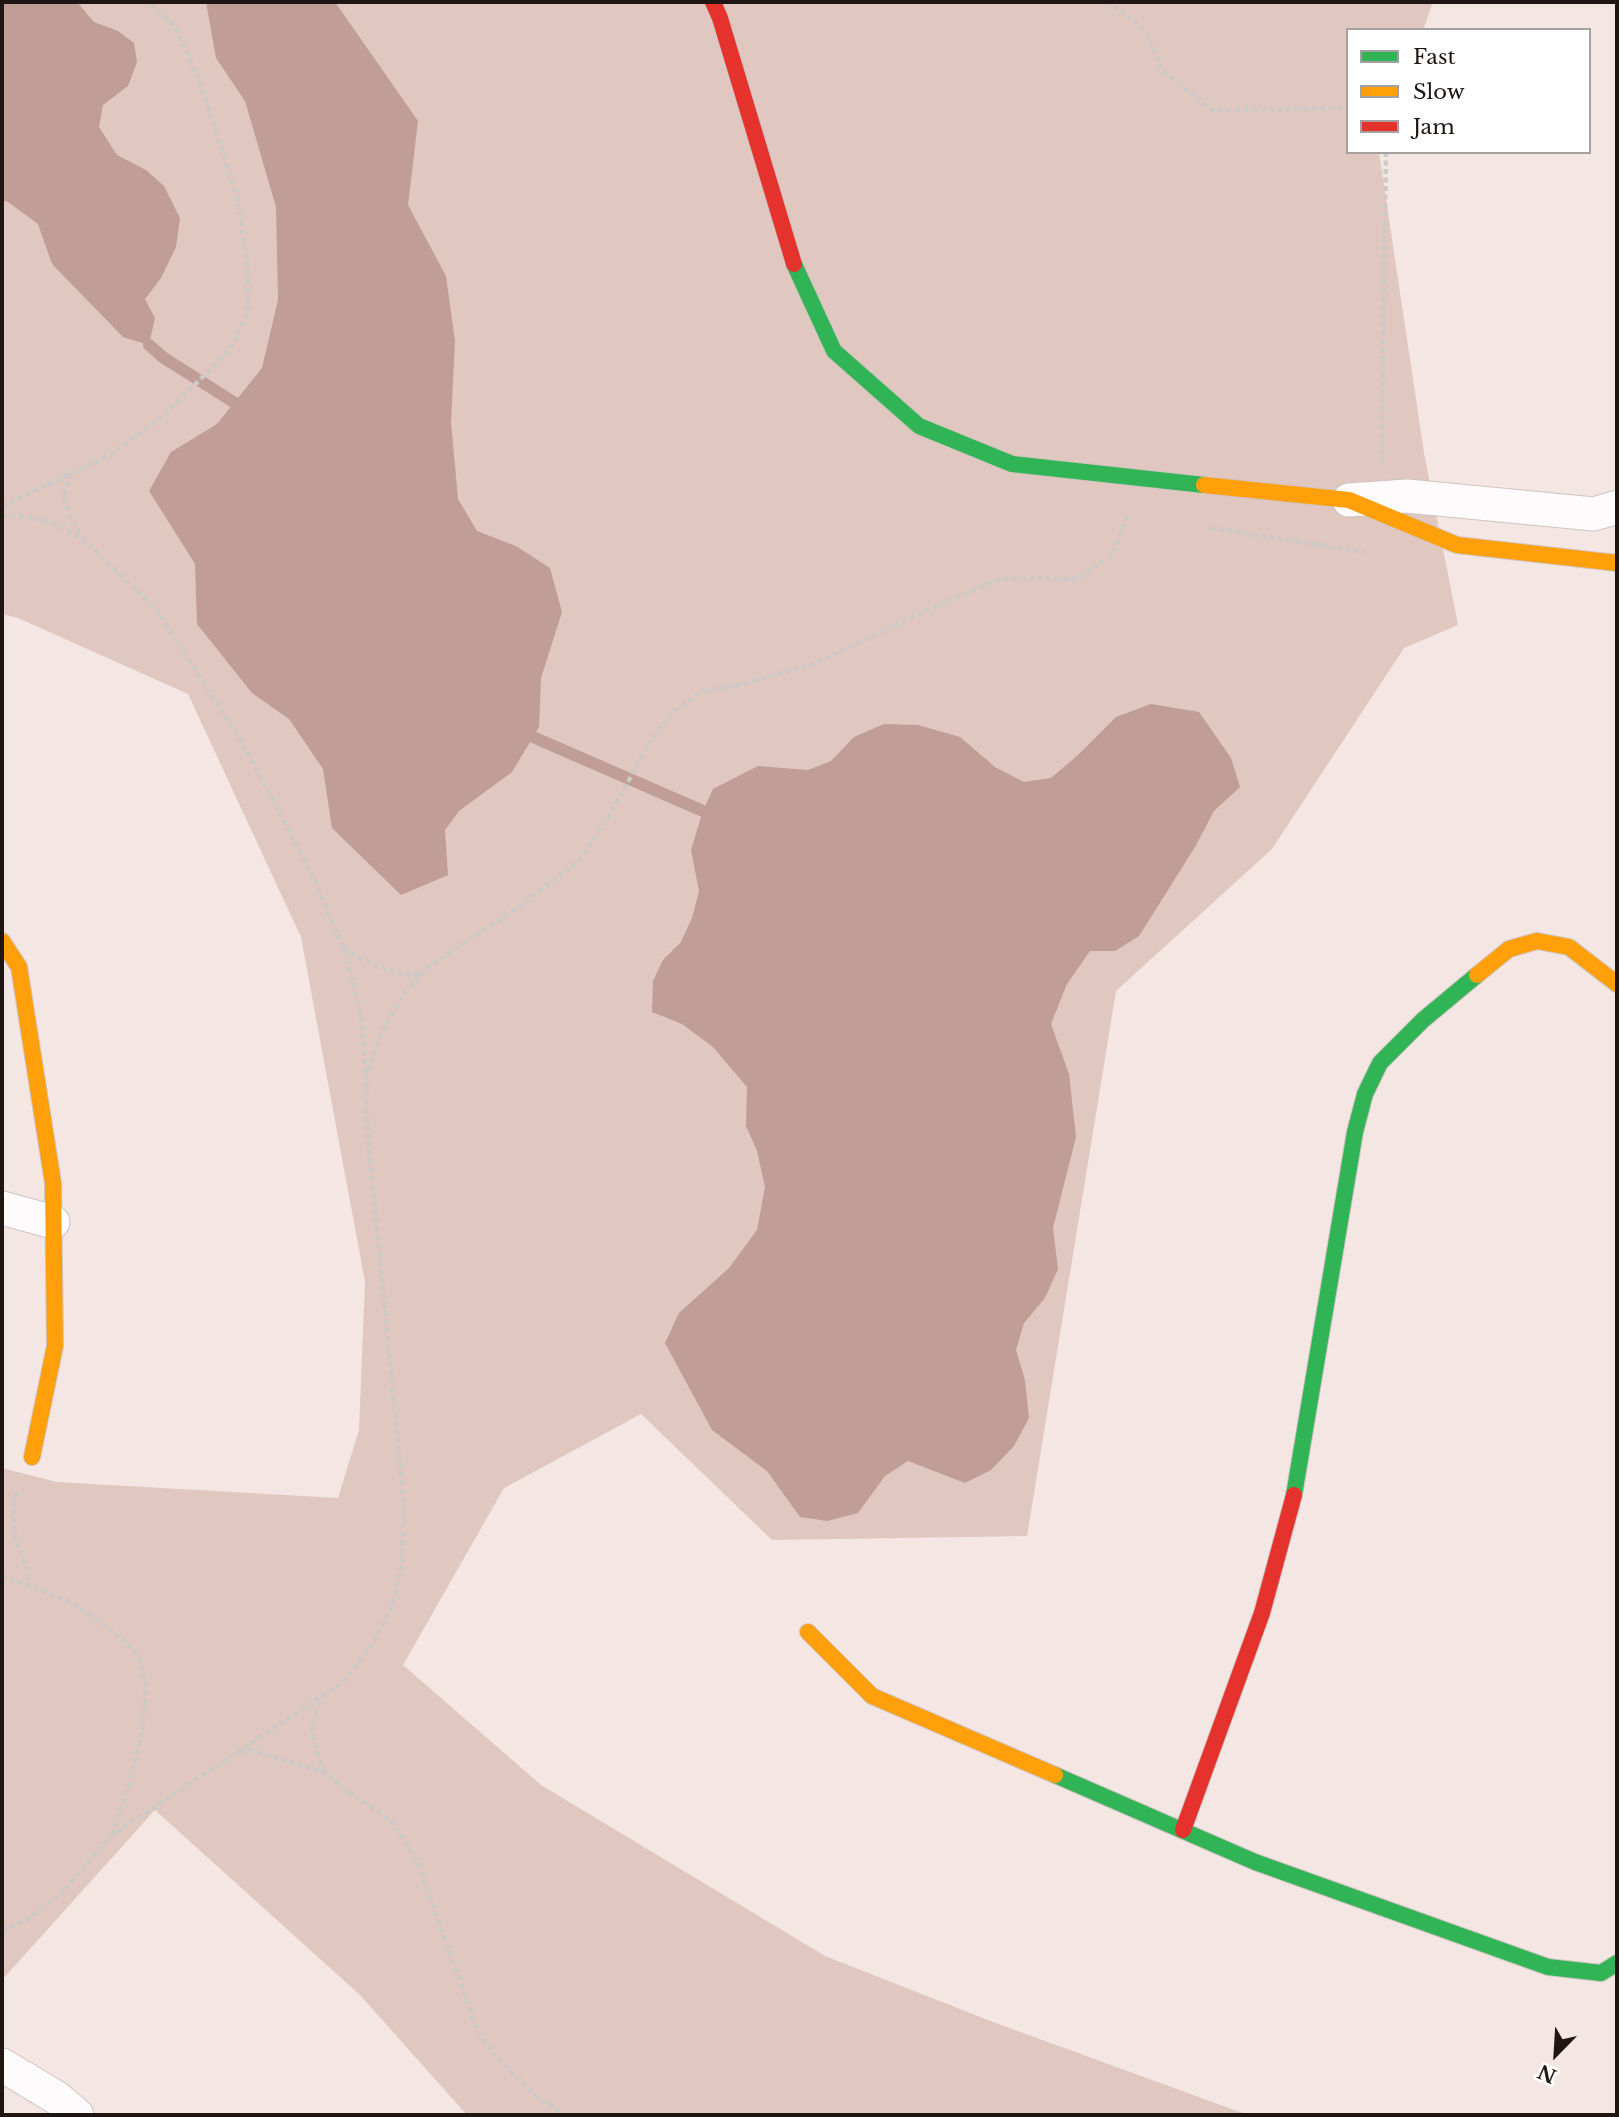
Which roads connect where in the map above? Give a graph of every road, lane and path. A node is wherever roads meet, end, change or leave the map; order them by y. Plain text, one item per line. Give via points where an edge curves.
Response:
1 (147, 2) edge
2 (713, 2) edge
3 (1106, 2) edge
4 (1346, 108) edge
5 (70, 473) junction
6 (1349, 500) junction
7 (2, 506) edge
8 (1617, 507) edge
9 (2, 516) edge
10 (84, 540) junction
11 (1617, 564) edge
12 (646, 748) dead end
13 (2, 941) edge
14 (341, 944) junction
15 (424, 972) junction
16 (1617, 984) edge
17 (366, 1078) junction
18 (2, 1208) edge
19 (53, 1222) junction
20 (32, 1457) joint
21 (2, 1577) edge
22 (27, 1584) junction
23 (808, 1632) dead end
24 (326, 1693) junction
25 (237, 1752) junction
26 (324, 1772) junction
27 (1183, 1830) junction
28 (112, 1835) junction
29 (2, 1930) edge
30 (1617, 1964) edge
31 (2, 2065) edge
32 (77, 2115) edge
33 (565, 2115) edge

1 - 5 path via 177,30 238,200 248,270 248,313 216,365 159,419 110,455
2 - 6 street via 791,257 834,351 919,426 1012,464
3 - 4 path via 1148,35 1161,70 1212,110
5 - 7 path
5 - 10 path via 63,498
6 - 8 street via 1407,496 1594,514
6 - 11 street via 1457,545
9 - 10 path via 52,522
10 - 14 path via 156,609 246,749 314,879
12 - 15 path via 580,860
13 - 19 street via 19,967 53,1183
14 - 15 path via 374,966 410,975
14 - 17 path via 361,1014
15 - 17 path via 404,993 380,1034
16 - 27 street via 1569,947 1537,941 1509,949 1423,1020 1380,1063 1365,1094 1355,1132 1297,1483 1262,1614
17 - 24 path via 404,1505 402,1561 393,1605 371,1646 342,1682
18 - 19 street
19 - 20 street via 55,1346
20 - 22 path via 13,1505 15,1539 27,1568
21 - 22 path
22 - 28 path via 70,1602 111,1629 138,1655 146,1687 142,1732
23 - 27 street via 872,1696
24 - 25 path
24 - 26 path via 312,1731
25 - 26 path via 250,1750
25 - 28 path
26 - 33 path via 394,1824 417,1861 477,2029 496,2057 537,2097
27 - 30 street via 1255,1861 1548,1967 1601,1973
28 - 29 path via 60,1895 26,1920
31 - 32 street

